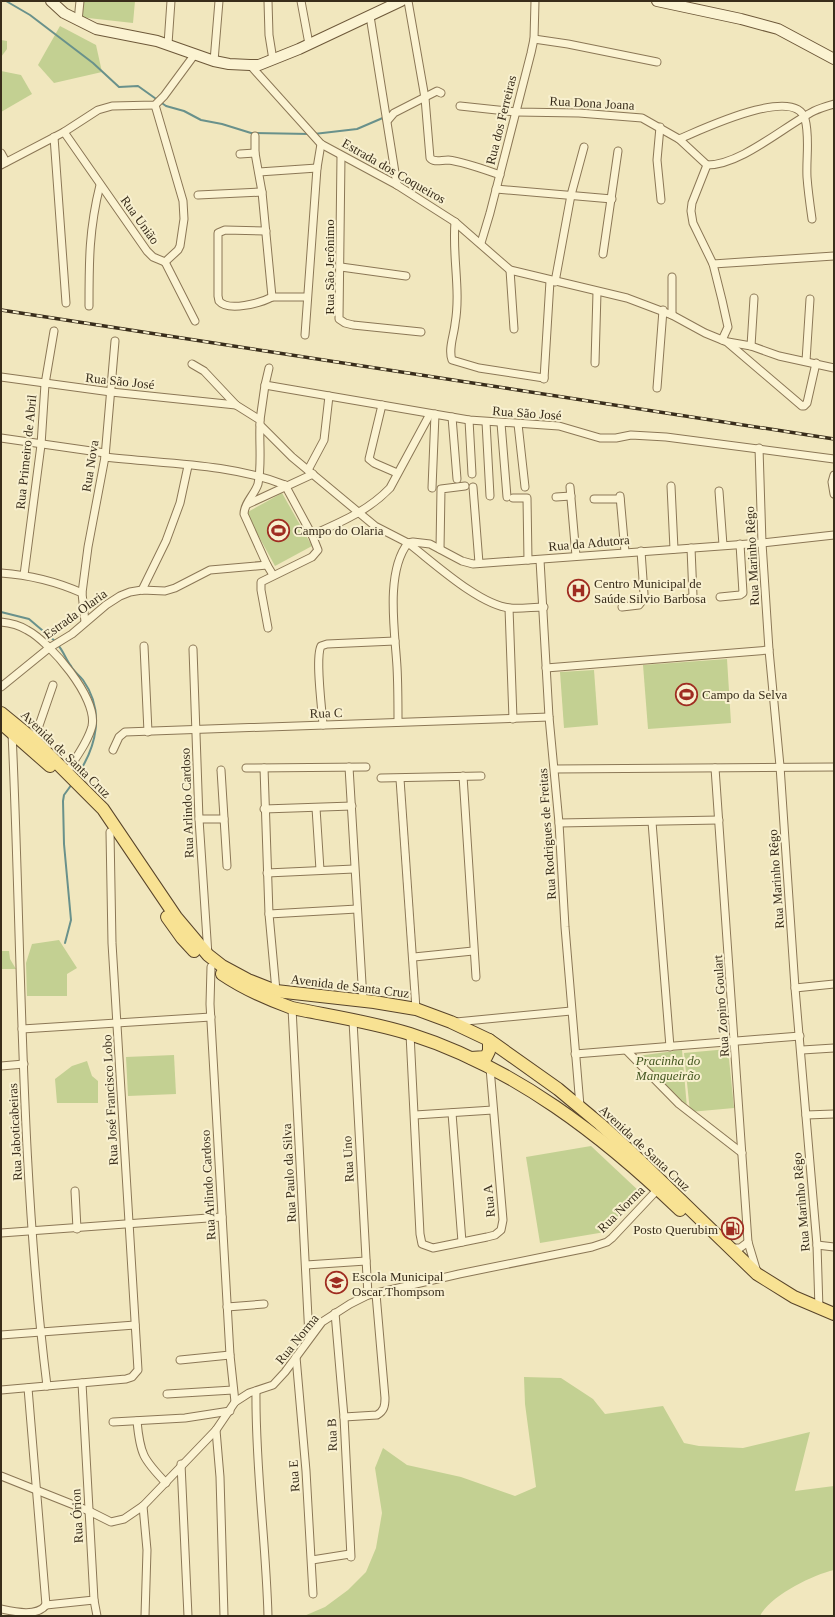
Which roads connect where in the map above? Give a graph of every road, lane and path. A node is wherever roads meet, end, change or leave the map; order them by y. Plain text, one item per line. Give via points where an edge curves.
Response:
1 (50, 1) edge
2 (80, 1) edge
3 (171, 1) edge
4 (219, 1) edge
5 (268, 1) edge
6 (301, 1) edge
7 (401, 1) edge
8 (408, 1) edge
9 (535, 1) edge
10 (662, 2) edge
11 (370, 16) junction
12 (78, 21) junction
13 (534, 40) junction
14 (168, 44) junction
15 (309, 44) junction
16 (195, 54) junction
17 (834, 59) edge
18 (273, 60) junction
19 (214, 61) junction
20 (657, 62) dead end
21 (250, 65) junction
22 (441, 93) dead end
23 (425, 98) junction
24 (156, 104) junction
25 (834, 104) edge
26 (460, 106) dead end
27 (516, 112) junction
28 (387, 117) junction
29 (804, 117) junction
30 (660, 127) junction
31 (64, 132) junction
32 (255, 136) dead end
33 (54, 137) junction
34 (679, 139) junction
35 (321, 144) junction
36 (584, 147) dead end
37 (618, 151) dead end
38 (1, 153) edge
39 (255, 153) junction
40 (240, 154) dead end
41 (341, 156) junction
42 (4, 164) edge
43 (706, 166) junction
44 (317, 168) junction
45 (259, 172) junction
46 (500, 174) junction
47 (100, 185) junction
48 (397, 185) junction
49 (496, 190) junction
50 (262, 192) junction
51 (198, 194) dead end
52 (571, 195) junction
53 (612, 199) junction
54 (661, 200) dead end
55 (812, 219) dead end
56 (455, 222) junction
57 (266, 231) junction
58 (481, 243) junction
59 (603, 254) dead end
60 (834, 256) edge
61 (165, 262) junction
62 (713, 264) junction
63 (340, 267) junction
64 (510, 270) junction
65 (406, 276) dead end
66 (672, 277) dead end
67 (552, 282) junction
68 (597, 292) junction
69 (272, 297) junction
70 (307, 297) junction
71 (754, 298) dead end
72 (810, 299) dead end
73 (66, 303) dead end
74 (89, 306) dead end
75 (663, 310) junction
76 (672, 314) junction
77 (195, 321) dead end
78 (514, 329) dead end
79 (54, 331) dead end
80 (421, 332) dead end
81 (305, 335) dead end
82 (115, 341) dead end
83 (724, 341) junction
84 (751, 346) junction
85 (806, 361) junction
86 (595, 363) dead end
87 (816, 363) junction
88 (192, 364) dead end
89 (269, 368) dead end
90 (834, 368) edge
91 (1, 377) edge
92 (44, 384) junction
93 (265, 385) junction
94 (657, 388) dead end
95 (111, 392) junction
96 (329, 396) junction
97 (236, 405) junction
98 (382, 406) junction
99 (432, 414) junction
100 (452, 417) junction
101 (469, 420) junction
102 (260, 422) junction
103 (486, 422) junction
104 (501, 423) junction
105 (518, 424) junction
106 (1, 438) edge
107 (41, 445) junction
108 (759, 448) junction
109 (105, 455) junction
110 (834, 459) edge
111 (188, 466) junction
112 (311, 472) junction
113 (397, 473) junction
114 (472, 474) dead end
115 (834, 475) edge
116 (259, 477) junction
117 (457, 479) dead end
118 (285, 485) junction
119 (465, 486) dead end
120 (525, 486) dead end
121 (670, 486) dead end
122 (472, 487) dead end
123 (570, 487) dead end
124 (432, 488) dead end
125 (719, 491) dead end
126 (834, 494) edge
127 (490, 496) dead end
128 (571, 496) junction
129 (556, 497) dead end
130 (594, 499) dead end
131 (247, 504) junction
132 (359, 514) junction
133 (312, 535) junction
134 (834, 535) edge
135 (408, 543) junction
136 (762, 543) junction
137 (740, 544) junction
138 (723, 545) junction
139 (692, 548) junction
140 (440, 549) junction
141 (674, 549) junction
142 (641, 551) junction
143 (625, 552) junction
144 (576, 556) junction
145 (528, 560) junction
146 (540, 560) junction
147 (479, 563) junction
148 (267, 565) junction
149 (1, 573) edge
150 (24, 575) junction
151 (273, 575) junction
152 (142, 590) junction
153 (82, 593) junction
154 (720, 597) dead end
155 (672, 600) dead end
156 (622, 606) dead end
157 (544, 607) junction
158 (509, 608) junction
159 (1, 622) edge
160 (85, 622) junction
161 (268, 628) dead end
162 (395, 641) junction
163 (144, 646) dead end
164 (50, 647) junction
165 (193, 649) dead end
166 (769, 650) junction
167 (546, 668) junction
168 (53, 685) dead end
169 (1, 687) edge
170 (1, 713) edge
171 (549, 717) junction
172 (513, 718) junction
173 (398, 722) junction
174 (1, 723) edge
175 (323, 725) junction
176 (197, 730) junction
177 (12, 732) junction
178 (148, 732) junction
179 (34, 740) junction
180 (113, 750) dead end
181 (780, 766) junction
182 (349, 767) junction
183 (366, 767) dead end
184 (834, 767) edge
185 (246, 768) dead end
186 (264, 768) junction
187 (715, 768) junction
188 (555, 769) junction
189 (222, 770) dead end
190 (463, 776) junction
191 (481, 776) dead end
192 (381, 778) dead end
193 (400, 779) junction
194 (72, 781) junction
195 (352, 806) junction
196 (316, 808) junction
197 (264, 809) junction
198 (199, 819) junction
199 (224, 819) junction
200 (719, 820) junction
201 (652, 822) junction
202 (559, 823) junction
203 (110, 832) junction
204 (227, 866) dead end
205 (354, 869) junction
206 (320, 870) junction
207 (267, 873) junction
208 (357, 909) junction
209 (269, 914) junction
210 (473, 951) junction
211 (414, 957) junction
212 (210, 961) junction
213 (476, 977) dead end
214 (834, 984) edge
215 (795, 988) junction
216 (276, 991) junction
217 (363, 1000) junction
218 (292, 1008) junction
219 (416, 1009) junction
220 (571, 1011) junction
221 (211, 1017) junction
222 (118, 1021) junction
223 (354, 1021) junction
224 (451, 1022) junction
225 (22, 1029) junction
226 (410, 1034) junction
227 (800, 1036) junction
228 (489, 1040) junction
229 (735, 1042) junction
230 (670, 1047) junction
231 (834, 1048) edge
232 (802, 1050) junction
233 (627, 1051) junction
234 (575, 1054) junction
235 (468, 1058) junction
236 (24, 1064) junction
237 (1, 1066) edge
238 (490, 1068) junction
239 (580, 1106) junction
240 (493, 1110) junction
241 (452, 1113) junction
242 (834, 1114) edge
243 (415, 1115) junction
244 (806, 1116) junction
245 (742, 1153) junction
246 (658, 1189) junction
247 (75, 1191) dead end
248 (222, 1217) junction
249 (128, 1225) junction
250 (77, 1229) junction
251 (32, 1232) junction
252 (1, 1233) edge
253 (462, 1242) junction
254 (748, 1242) junction
255 (817, 1245) junction
256 (834, 1247) edge
257 (729, 1248) junction
258 (366, 1261) junction
259 (306, 1265) junction
260 (757, 1274) junction
261 (376, 1294) junction
262 (368, 1295) junction
263 (264, 1304) dead end
264 (227, 1307) junction
265 (819, 1309) junction
266 (335, 1313) junction
267 (834, 1314) edge
268 (834, 1321) edge
269 (135, 1325) junction
270 (40, 1332) junction
271 (1, 1335) edge
272 (309, 1337) junction
273 (230, 1354) junction
274 (296, 1357) junction
275 (180, 1360) dead end
276 (82, 1383) junction
277 (47, 1386) junction
278 (28, 1388) junction
279 (1, 1390) edge
280 (233, 1390) junction
281 (256, 1391) junction
282 (167, 1394) dead end
283 (235, 1402) junction
284 (230, 1411) junction
285 (344, 1417) junction
286 (137, 1421) junction
287 (113, 1422) dead end
288 (216, 1430) junction
289 (181, 1464) junction
290 (1, 1476) edge
291 (166, 1483) junction
292 (37, 1490) junction
293 (143, 1506) junction
294 (89, 1511) junction
295 (312, 1560) junction
296 (313, 1594) dead end
297 (94, 1600) junction
298 (46, 1605) junction
299 (1, 1608) edge
300 (97, 1616) edge
301 (145, 1616) edge
302 (188, 1616) edge
303 (224, 1616) edge
304 (268, 1616) edge

1 - 12 street
2 - 12 street
3 - 14 street
4 - 19 street
5 - 18 street via 268,29
6 - 15 street
7 - 11 street
8 - 23 street
9 - 13 street, Rua dos Ferreiras
10 - 17 street via 778,29
11 - 15 street
11 - 28 street
12 - 14 street via 96,29
13 - 20 street via 568,44
13 - 27 street, Rua dos Ferreiras
14 - 16 street
15 - 18 street
16 - 19 street
16 - 24 street
18 - 21 street
19 - 21 street
21 - 35 street, Estrada dos Coqueiros
22 - 23 street via 437,91
23 - 28 street
23 - 46 street via 431,160 448,160
24 - 31 street via 104,108
24 - 61 street via 184,212 180,246
25 - 29 street
26 - 27 street, Rua Dona Joana
27 - 30 street, Rua Dona Joana via 631,116 642,118
27 - 46 street, Rua dos Ferreiras
28 - 48 street
29 - 34 street via 792,107 776,106 721,122
29 - 43 street via 740,155 722,163
29 - 55 street
30 - 34 street, Rua Dona Joana
30 - 54 street via 657,160
31 - 33 street
31 - 47 street, Rua União
32 - 39 street
33 - 42 street
33 - 73 street
34 - 43 street, Rua Dona Joana
35 - 41 street, Estrada dos Coqueiros
35 - 44 street
36 - 52 street
37 - 53 street
38 - 42 street
39 - 40 street
39 - 45 street
41 - 48 street, Estrada dos Coqueiros
41 - 63 street, Rua São Jerônimo
43 - 62 street via 691,211 693,223
44 - 45 street
44 - 70 street
45 - 50 street
46 - 49 street, Rua dos Ferreiras
47 - 61 street, Rua União via 147,251
47 - 74 street via 90,237
48 - 56 street, Estrada dos Coqueiros
49 - 52 street
49 - 58 street, Rua dos Ferreiras
50 - 51 street
50 - 57 street
52 - 53 street
52 - 67 street
53 - 59 street
56 - 58 street, Estrada dos Coqueiros
56 - 67 street via 457,301 451,359 457,363 544,379
57 - 69 street
57 - 69 street via 225,230 218,233 218,296 219,301 226,305 255,304
58 - 64 street, Estrada dos Coqueiros via 494,258
60 - 62 street
61 - 77 street
62 - 83 street via 728,327
63 - 65 street
63 - 80 street, Rua São Jerônimo via 338,315 341,322
64 - 67 street, Estrada dos Coqueiros
64 - 78 street
66 - 76 street
67 - 68 street, Estrada dos Coqueiros
68 - 75 street, Estrada dos Coqueiros via 627,298
68 - 86 street
69 - 70 street
70 - 81 street
71 - 84 street
72 - 85 street
75 - 76 street, Estrada dos Coqueiros
75 - 94 street
76 - 83 street, Estrada dos Coqueiros
79 - 92 street, Rua Primeiro de Abril
82 - 95 street, Rua Nova
83 - 84 street
83 - 87 street, Estrada dos Coqueiros via 799,405 804,406 808,398
84 - 85 street via 779,356
85 - 87 street
87 - 90 street
88 - 97 street via 204,371
89 - 93 street
91 - 92 street, Rua São José
92 - 95 street, Rua São José
92 - 107 street, Rua Primeiro de Abril
93 - 96 street, Rua São José
93 - 102 street
95 - 97 street, Rua São José
95 - 109 street, Rua Nova
96 - 98 street, Rua São José
96 - 112 street via 324,440
97 - 102 street, Rua da Adutora
98 - 99 street, Rua São José
98 - 113 street via 369,459
99 - 100 street, Rua São José
99 - 113 street
99 - 124 street
100 - 101 street, Rua São José
100 - 117 street
101 - 103 street, Rua São José
101 - 114 street
102 - 112 street, Rua da Adutora
102 - 116 street
103 - 104 street, Rua São José
103 - 127 street
104 - 105 street, Rua São José
104 - 145 street via 510,498 527,498
105 - 108 street, Rua São José via 559,426 592,437 636,435
105 - 120 street
106 - 107 street
107 - 109 street
107 - 150 street, Rua Primeiro de Abril
108 - 110 street, Rua São José
108 - 136 street, Rua Marinho Rêgo
109 - 111 street
109 - 153 street, Rua Nova
111 - 116 street
111 - 152 street via 180,504 166,541
112 - 118 street
112 - 132 street, Rua da Adutora
113 - 132 street via 390,488
115 - 126 street
116 - 118 street
116 - 131 street
118 - 131 street
118 - 133 street
119 - 140 street via 441,489
121 - 141 street
122 - 147 street
123 - 128 street
125 - 138 street
128 - 129 street
128 - 144 street
130 - 143 street via 620,498
131 - 148 street via 245,520
132 - 133 street
132 - 135 street, Rua da Adutora via 375,526
133 - 151 street via 318,547 316,554
134 - 136 street, Rua da Adutora
135 - 140 street, Rua da Adutora via 422,542
135 - 158 street via 483,598
135 - 162 street via 400,558 395,583
136 - 137 street, Rua da Adutora
136 - 166 street, Rua Marinho Rêgo
137 - 138 street, Rua da Adutora
137 - 154 street via 742,593
138 - 139 street, Rua da Adutora
139 - 141 street, Rua da Adutora
139 - 155 street via 693,596 688,599
140 - 147 street, Rua da Adutora via 462,561
141 - 142 street, Rua da Adutora
142 - 143 street, Rua da Adutora
142 - 156 street via 644,598 639,605
143 - 144 street, Rua da Adutora
144 - 146 street, Rua da Adutora
145 - 146 street, Rua da Adutora
145 - 147 street, Rua da Adutora
146 - 157 street, Rua Rodrigues de Freitas
148 - 151 street
148 - 152 street, Estrada Olaria via 210,570 176,588 165,591
149 - 150 street
150 - 153 street via 58,583
151 - 161 street via 263,579 261,584
152 - 160 street, Estrada Olaria via 120,596
153 - 160 street, Rua Nova
157 - 158 street
157 - 167 street, Rua Rodrigues de Freitas
158 - 172 street
159 - 164 street via 29,630
160 - 164 street, Estrada Olaria
162 - 173 street
162 - 175 street via 323,644 319,651
163 - 178 street
164 - 169 street, Estrada Olaria
164 - 194 street via 80,685 86,695 92,717 92,725
165 - 176 street, Rua Arlindo Cardoso
166 - 167 street
166 - 181 street, Rua Marinho Rêgo
167 - 171 street, Rua Rodrigues de Freitas
168 - 179 street
170 - 179 main road, Avenida de Santa Cruz
171 - 172 street, Rua C
171 - 188 street, Rua Rodrigues de Freitas
172 - 173 street, Rua C
173 - 175 street, Rua C
174 - 177 main road, Avenida de Santa Cruz
175 - 176 street, Rua C
176 - 178 street, Rua C
176 - 198 street, Rua Arlindo Cardoso
177 - 194 main road, Avenida de Santa Cruz
177 - 225 street, Rua Jaboticabeiras
178 - 180 street, Rua C via 125,732 119,737
179 - 194 main road, Avenida de Santa Cruz
181 - 184 street
181 - 187 street
181 - 215 street, Rua Marinho Rêgo
182 - 183 street
182 - 186 street
182 - 195 street
185 - 186 street
186 - 197 street
187 - 188 street
187 - 200 street, Rua Zopiro Goulart
188 - 202 street, Rua Rodrigues de Freitas
189 - 199 street
190 - 191 street
190 - 193 street
190 - 210 street
192 - 193 street
193 - 211 street
194 - 203 main road, Avenida de Santa Cruz
194 - 212 main road, Avenida de Santa Cruz via 103,809 176,917
195 - 196 street
195 - 205 street
196 - 197 street
196 - 206 street
197 - 207 street
198 - 199 street
198 - 212 street, Rua Arlindo Cardoso
199 - 204 street
200 - 201 street
200 - 229 street, Rua Zopiro Goulart
201 - 202 street
201 - 230 street
202 - 220 street, Rua Rodrigues de Freitas
203 - 212 main road, Avenida de Santa Cruz via 182,938
203 - 222 street, Rua José Francisco Lobo via 112,943
205 - 206 street
205 - 208 street
206 - 207 street
207 - 209 street
208 - 209 street
208 - 217 street
209 - 216 street
210 - 211 street
210 - 213 street
211 - 219 street
212 - 216 main road, Avenida de Santa Cruz
212 - 218 main road, Avenida de Santa Cruz via 243,988
212 - 221 street, Rua Arlindo Cardoso
214 - 215 street
215 - 227 street, Rua Marinho Rêgo
216 - 217 main road, Avenida de Santa Cruz
217 - 219 main road, Avenida de Santa Cruz
217 - 223 main road via 356,1007
218 - 223 main road, Avenida de Santa Cruz
218 - 259 street, Rua Paulo da Silva
219 - 224 main road, Avenida de Santa Cruz
220 - 224 street
220 - 234 street, Rua Rodrigues de Freitas
221 - 222 street
221 - 248 street, Rua Arlindo Cardoso
222 - 225 street
222 - 249 street, Rua José Francisco Lobo
223 - 226 main road, Avenida de Santa Cruz
223 - 258 street, Rua Uno
224 - 228 main road, Avenida de Santa Cruz
225 - 236 street, Rua Jaboticabeiras
226 - 235 main road, Avenida de Santa Cruz
226 - 243 street
227 - 229 street
227 - 232 street, Rua Marinho Rêgo
228 - 235 main road via 490,1051 486,1057
228 - 239 main road, Avenida de Santa Cruz
229 - 230 street
229 - 245 street, Rua Zopiro Goulart
230 - 233 street
231 - 232 street
232 - 244 street, Rua Marinho Rêgo
233 - 234 street
233 - 245 street via 680,1104
234 - 239 street, Rua Rodrigues de Freitas
235 - 238 main road, Avenida de Santa Cruz
236 - 237 street
236 - 251 street, Rua Jaboticabeiras
238 - 240 street, Rua A
238 - 246 main road, Avenida de Santa Cruz via 570,1117 623,1157
239 - 257 main road, Avenida de Santa Cruz via 642,1162
240 - 241 street
240 - 253 street, Rua A via 502,1228 496,1235
241 - 243 street
241 - 253 street
242 - 244 street
243 - 253 street, Rua A via 421,1242 428,1248
244 - 255 street, Rua Marinho Rêgo
245 - 254 street, Rua Zopiro Goulart
246 - 261 street, Rua Norma via 607,1242
246 - 268 main road, Avenida de Santa Cruz via 753,1278 792,1305
247 - 250 street
248 - 249 street
248 - 264 street, Rua Arlindo Cardoso
249 - 250 street
249 - 269 street, Rua José Francisco Lobo
250 - 251 street
251 - 252 street
251 - 270 street, Rua Jaboticabeiras
254 - 257 street via 740,1248
254 - 260 street, Rua Zopiro Goulart
255 - 256 street
255 - 265 street, Rua Marinho Rêgo
257 - 260 main road, Avenida de Santa Cruz
258 - 259 street
258 - 262 street, Rua Uno
259 - 272 street, Rua Paulo da Silva
260 - 265 main road, Avenida de Santa Cruz
261 - 262 street, Rua Norma
261 - 285 street via 385,1398 383,1410 377,1414
262 - 266 street, Rua Norma
263 - 264 street
264 - 273 street, Rua Arlindo Cardoso
265 - 267 main road, Avenida de Santa Cruz
266 - 272 street, Rua Norma via 322,1322
266 - 285 street, Rua B
269 - 270 street
269 - 276 street, Rua José Francisco Lobo via 139,1367 136,1374 126,1379
270 - 271 street
270 - 277 street, Rua Jaboticabeiras
272 - 274 street, Rua Norma
273 - 275 street
273 - 280 street, Rua Arlindo Cardoso
274 - 281 street, Rua Norma via 273,1385
274 - 295 street, Rua E
276 - 277 street
276 - 294 street, Rua Órion
277 - 278 street
278 - 279 street
278 - 292 street
280 - 282 street
280 - 283 street, Rua Arlindo Cardoso
281 - 283 street, Rua Norma
281 - 304 street
283 - 284 street
284 - 286 street via 185,1418
284 - 288 street
285 - 295 street, Rua B via 350,1556
286 - 287 street
286 - 291 street via 141,1453
288 - 289 street
288 - 303 street
289 - 291 street
289 - 302 street
290 - 292 street
291 - 293 street
292 - 294 street
292 - 298 street
293 - 294 street via 124,1519 111,1522
293 - 301 street via 147,1550
294 - 297 street, Rua Órion
295 - 296 street, Rua E
297 - 298 street
297 - 300 street, Rua Órion
298 - 299 street via 42,1611 35,1613

